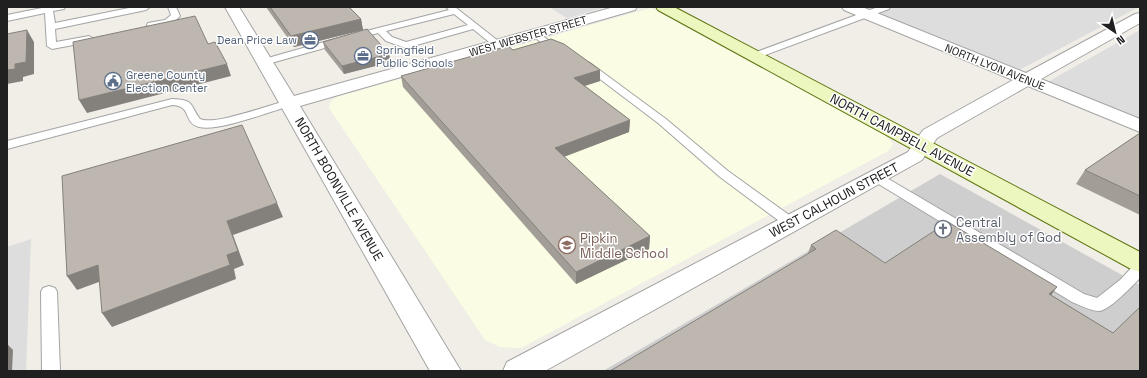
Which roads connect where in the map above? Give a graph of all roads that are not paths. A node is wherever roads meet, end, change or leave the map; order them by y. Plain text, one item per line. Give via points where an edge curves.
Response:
1 (61, 7) edge
2 (146, 7) edge
3 (172, 7) edge
4 (232, 7) edge
5 (630, 7) edge
6 (663, 7) edge
7 (849, 7) edge
8 (886, 7) edge
9 (49, 9) junction
10 (453, 9) edge
11 (866, 14) junction
12 (7, 18) edge
13 (1140, 18) edge
14 (475, 26) junction
15 (50, 27) junction
16 (145, 27) edge
17 (380, 30) junction
18 (536, 34) junction
19 (98, 37) edge
20 (497, 44) junction
21 (568, 51) edge
22 (754, 56) junction
23 (580, 60) edge
24 (264, 62) junction
25 (1028, 80) junction
26 (288, 103) junction
27 (1140, 126) edge
28 (7, 145) edge
29 (922, 146) junction
30 (876, 177) junction
31 (791, 223) junction
32 (1140, 262) edge
33 (1140, 268) edge
34 (49, 292) dead end
35 (50, 371) edge
36 (446, 371) edge
37 (518, 371) edge

1 - 9 lane
2 - 15 lane
3 - 16 lane via 176,16 168,22
4 - 24 street, NORTH BOONVILLE AVENUE
5 - 18 street, WEST WEBSTER STREET
6 - 22 main road, NORTH CAMPBELL AVENUE
7 - 11 street, NORTH LYON AVENUE
8 - 11 lane
9 - 12 lane
9 - 15 lane
10 - 14 lane
10 - 17 lane
11 - 22 lane
11 - 25 street, NORTH LYON AVENUE
13 - 25 street, WEST CALHOUN STREET
14 - 17 lane via 406,44 389,39
14 - 20 lane
15 - 19 lane via 52,46
17 - 24 lane
18 - 20 street, WEST WEBSTER STREET
18 - 21 lane via 548,44
20 - 26 street, WEST WEBSTER STREET
22 - 29 main road, NORTH CAMPBELL AVENUE
23 - 31 lane via 662,121 724,174
24 - 26 street, NORTH BOONVILLE AVENUE
25 - 27 street, NORTH LYON AVENUE
25 - 29 street, WEST CALHOUN STREET via 930,134
26 - 28 lane via 223,122 202,125 196,122 187,104 172,102
26 - 36 street, NORTH BOONVILLE AVENUE
29 - 30 street, WEST CALHOUN STREET via 914,156
29 - 32 main road, NORTH CAMPBELL AVENUE
30 - 31 street, WEST CALHOUN STREET
30 - 33 lane via 1078,298 1099,305
31 - 37 street, WEST CALHOUN STREET
34 - 35 lane

